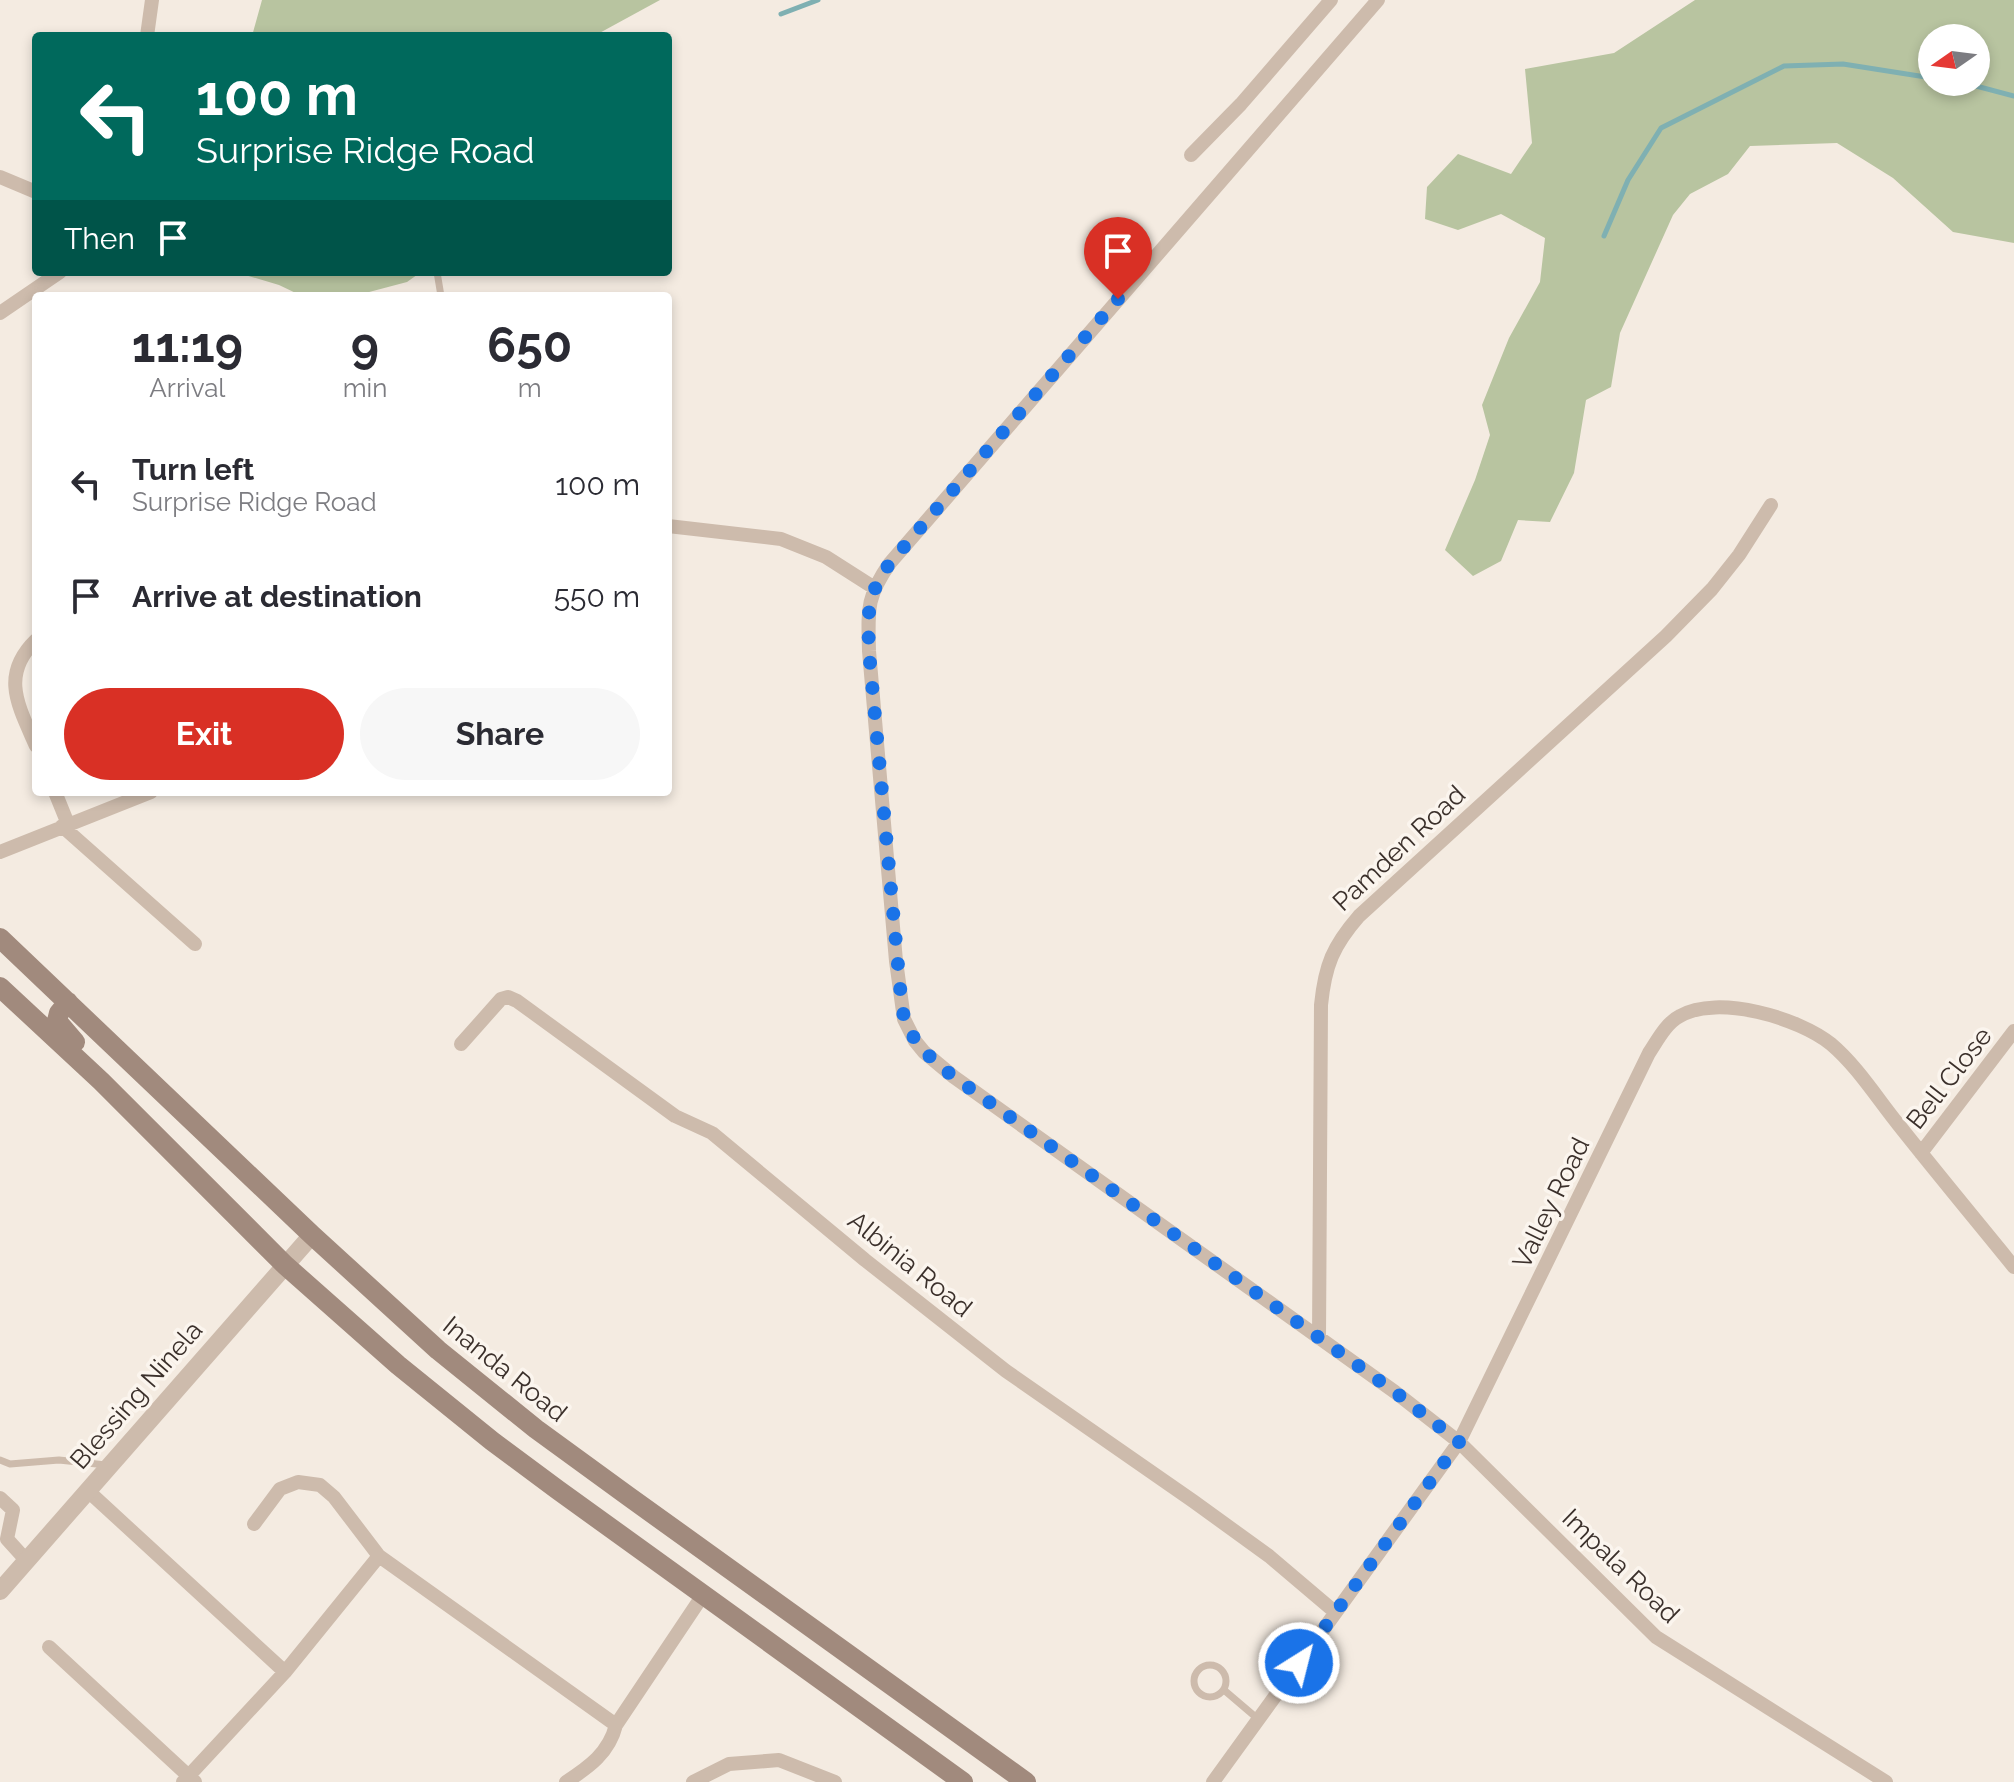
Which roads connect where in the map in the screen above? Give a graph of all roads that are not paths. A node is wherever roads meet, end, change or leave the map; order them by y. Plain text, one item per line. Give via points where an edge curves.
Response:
1 (152, 0) edge
2 (1331, 0) edge
3 (1378, 0) edge
4 (148, 32) edge
5 (1191, 155) dead end
6 (0, 177) edge
7 (32, 190) edge
8 (54, 276) edge
9 (0, 313) edge
10 (1771, 505) dead end
11 (672, 526) edge
12 (873, 587) junction
13 (32, 644) edge
14 (32, 737) edge
15 (56, 796) edge
16 (141, 796) edge
17 (65, 825) junction
18 (0, 852) edge
19 (0, 938) edge
20 (195, 944) dead end
21 (0, 987) edge
22 (68, 1002) junction
23 (2014, 1031) edge
24 (461, 1044) dead end
25 (101, 1081) junction
26 (1921, 1153) junction
27 (312, 1235) junction
28 (285, 1265) junction
29 (2014, 1267) edge
30 (1319, 1338) junction
31 (469, 1376) junction
32 (458, 1414) junction
33 (1459, 1442) junction
34 (0, 1460) edge
35 (108, 1466) junction
36 (87, 1490) junction
37 (0, 1498) edge
38 (254, 1524) dead end
39 (379, 1556) junction
40 (26, 1560) junction
41 (0, 1591) edge
42 (703, 1595) junction
43 (1335, 1612) junction
44 (49, 1647) dead end
45 (285, 1672) junction
46 (1224, 1690) junction
47 (1258, 1719) junction
48 (616, 1725) junction
49 (189, 1780) edge
50 (566, 1782) edge
51 (693, 1782) edge
52 (835, 1782) edge
53 (963, 1782) edge
54 (1026, 1782) edge
55 (1213, 1782) edge
56 (1886, 1782) edge

1 - 4 street
2 - 5 street
3 - 12 street
6 - 7 street
8 - 9 street
10 - 30 street, Pamden Road via 1712,589 1666,636 1373,903 1336,945 1323,978 1321,1005
11 - 12 street via 781,539 826,557
12 - 30 street, Impala Road via 869,651 896,961 904,1019 915,1041 954,1077
13 - 14 street via 18,658 11,677
15 - 17 street
16 - 17 street
17 - 18 street
17 - 20 street
19 - 22 main road, Inanda Road
21 - 25 main road
22 - 25 main road via 57,1021 90,1058
22 - 27 main road, Inanda Road
23 - 26 street, Bell Close
24 - 43 street, Albinia Road via 501,999 517,1001 675,1116 712,1133 1006,1371 1269,1556
25 - 28 main road
26 - 29 street, Valley Road
26 - 33 street, Valley Road via 1850,1065 1817,1034 1779,1018 1731,1008 1678,1016 1649,1053
27 - 28 street, Blessing Ninela
27 - 31 main road, Inanda Road
28 - 32 main road
28 - 35 street, Blessing Ninela
30 - 33 street, Impala Road
31 - 32 main road
31 - 54 main road, Inanda Road
32 - 42 main road
33 - 43 street, Valley Road
33 - 56 street, Impala Road via 1656,1637
34 - 35 lane
35 - 36 street, Blessing Ninela
36 - 40 street, Blessing Ninela
36 - 45 street
37 - 40 street via 13,1510 7,1539
38 - 39 street via 280,1489 312,1482 334,1497
39 - 45 street
39 - 48 street
40 - 41 street, Blessing Ninela
42 - 48 street
42 - 53 main road
43 - 47 street, Valley Road
44 - 49 street
45 - 49 street
46 - 46 lane via 1216,1696 1199,1693 1195,1675 1208,1664 1218,1666 1224,1673
46 - 47 lane
47 - 55 street, Valley Road
48 - 50 street via 601,1756
51 - 52 street via 729,1764 779,1760

